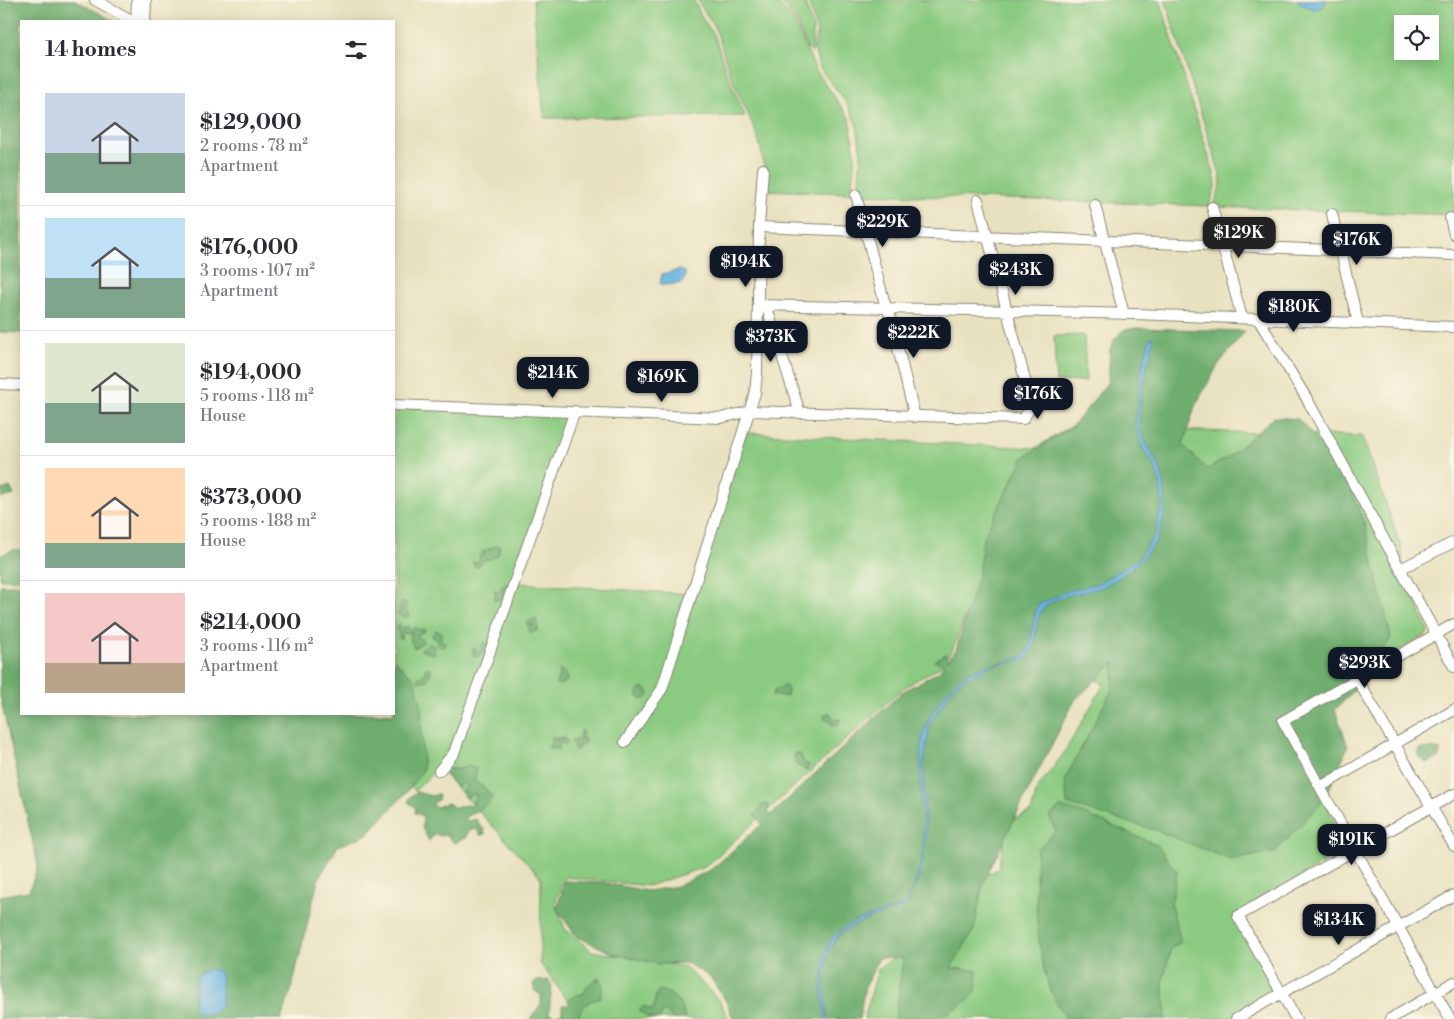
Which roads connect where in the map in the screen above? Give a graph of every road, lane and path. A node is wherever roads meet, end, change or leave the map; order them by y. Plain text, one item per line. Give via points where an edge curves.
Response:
1 (94, 0) edge
2 (137, 0) edge
3 (146, 0) edge
4 (132, 20) edge
5 (134, 20) edge
6 (145, 20) edge
7 (763, 169) dead end
8 (856, 195) dead end
9 (978, 200) dead end
10 (1095, 205) dead end
11 (1212, 207) dead end
12 (1332, 214) dead end
13 (1450, 218) dead end
14 (759, 227) junction
15 (866, 231) junction
16 (1454, 234) edge
17 (987, 236) junction
18 (1105, 241) junction
19 (1222, 246) junction
20 (1340, 250) junction
21 (1454, 255) edge
22 (762, 305) junction
23 (887, 308) junction
24 (1007, 311) junction
25 (1124, 314) junction
26 (1242, 318) junction
27 (1258, 319) junction
28 (1358, 323) junction
29 (1454, 327) edge
30 (0, 384) edge
31 (20, 385) edge
32 (395, 404) edge
33 (575, 411) junction
34 (750, 412) junction
35 (800, 413) junction
36 (915, 417) junction
37 (1454, 542) edge
38 (1400, 569) junction
39 (1454, 624) edge
40 (1435, 634) junction
41 (1454, 667) edge
42 (1357, 679) junction
43 (1454, 710) edge
44 (625, 742) dead end
45 (1395, 744) junction
46 (439, 771) dead end
47 (1320, 787) junction
48 (1454, 794) edge
49 (1431, 807) junction
50 (1454, 846) edge
51 (1355, 850) junction
52 (1454, 895) edge
53 (1398, 927) junction
54 (1454, 982) edge
55 (1435, 993) junction
56 (1281, 994) junction
57 (1236, 1019) edge
58 (1296, 1019) edge
59 (1390, 1019) edge
60 (1450, 1019) edge

1 - 4 street
2 - 5 street
3 - 6 street
7 - 14 street
8 - 15 street
9 - 17 street
10 - 18 street
11 - 19 street
12 - 20 street
13 - 16 street
14 - 15 street
14 - 22 street
15 - 17 street
15 - 23 street
17 - 18 street
17 - 24 street
18 - 19 street
18 - 25 street
19 - 20 street
19 - 26 street
20 - 21 street
20 - 28 street
22 - 23 street
22 - 34 street via 757,373
22 - 35 street
23 - 24 street
23 - 36 street
24 - 25 street
24 - 36 street via 1030,399 1031,407 1023,419
25 - 26 street
26 - 27 street
27 - 28 street
27 - 38 street via 1307,399
28 - 29 street
30 - 31 street
32 - 33 street via 531,412
33 - 34 street via 722,418
33 - 46 street via 454,753
34 - 35 street
34 - 44 street via 662,689
35 - 36 street
37 - 38 street
38 - 40 street
39 - 40 street
40 - 41 street
40 - 42 street
42 - 45 street
42 - 47 street via 1283,721
43 - 45 street
45 - 47 street
45 - 49 street
47 - 51 street
48 - 49 street
49 - 50 street
49 - 51 street
51 - 53 street
51 - 56 street via 1238,916
52 - 53 street
53 - 55 street
53 - 56 street
54 - 55 street
55 - 59 street
55 - 60 street
56 - 57 street
56 - 58 street

